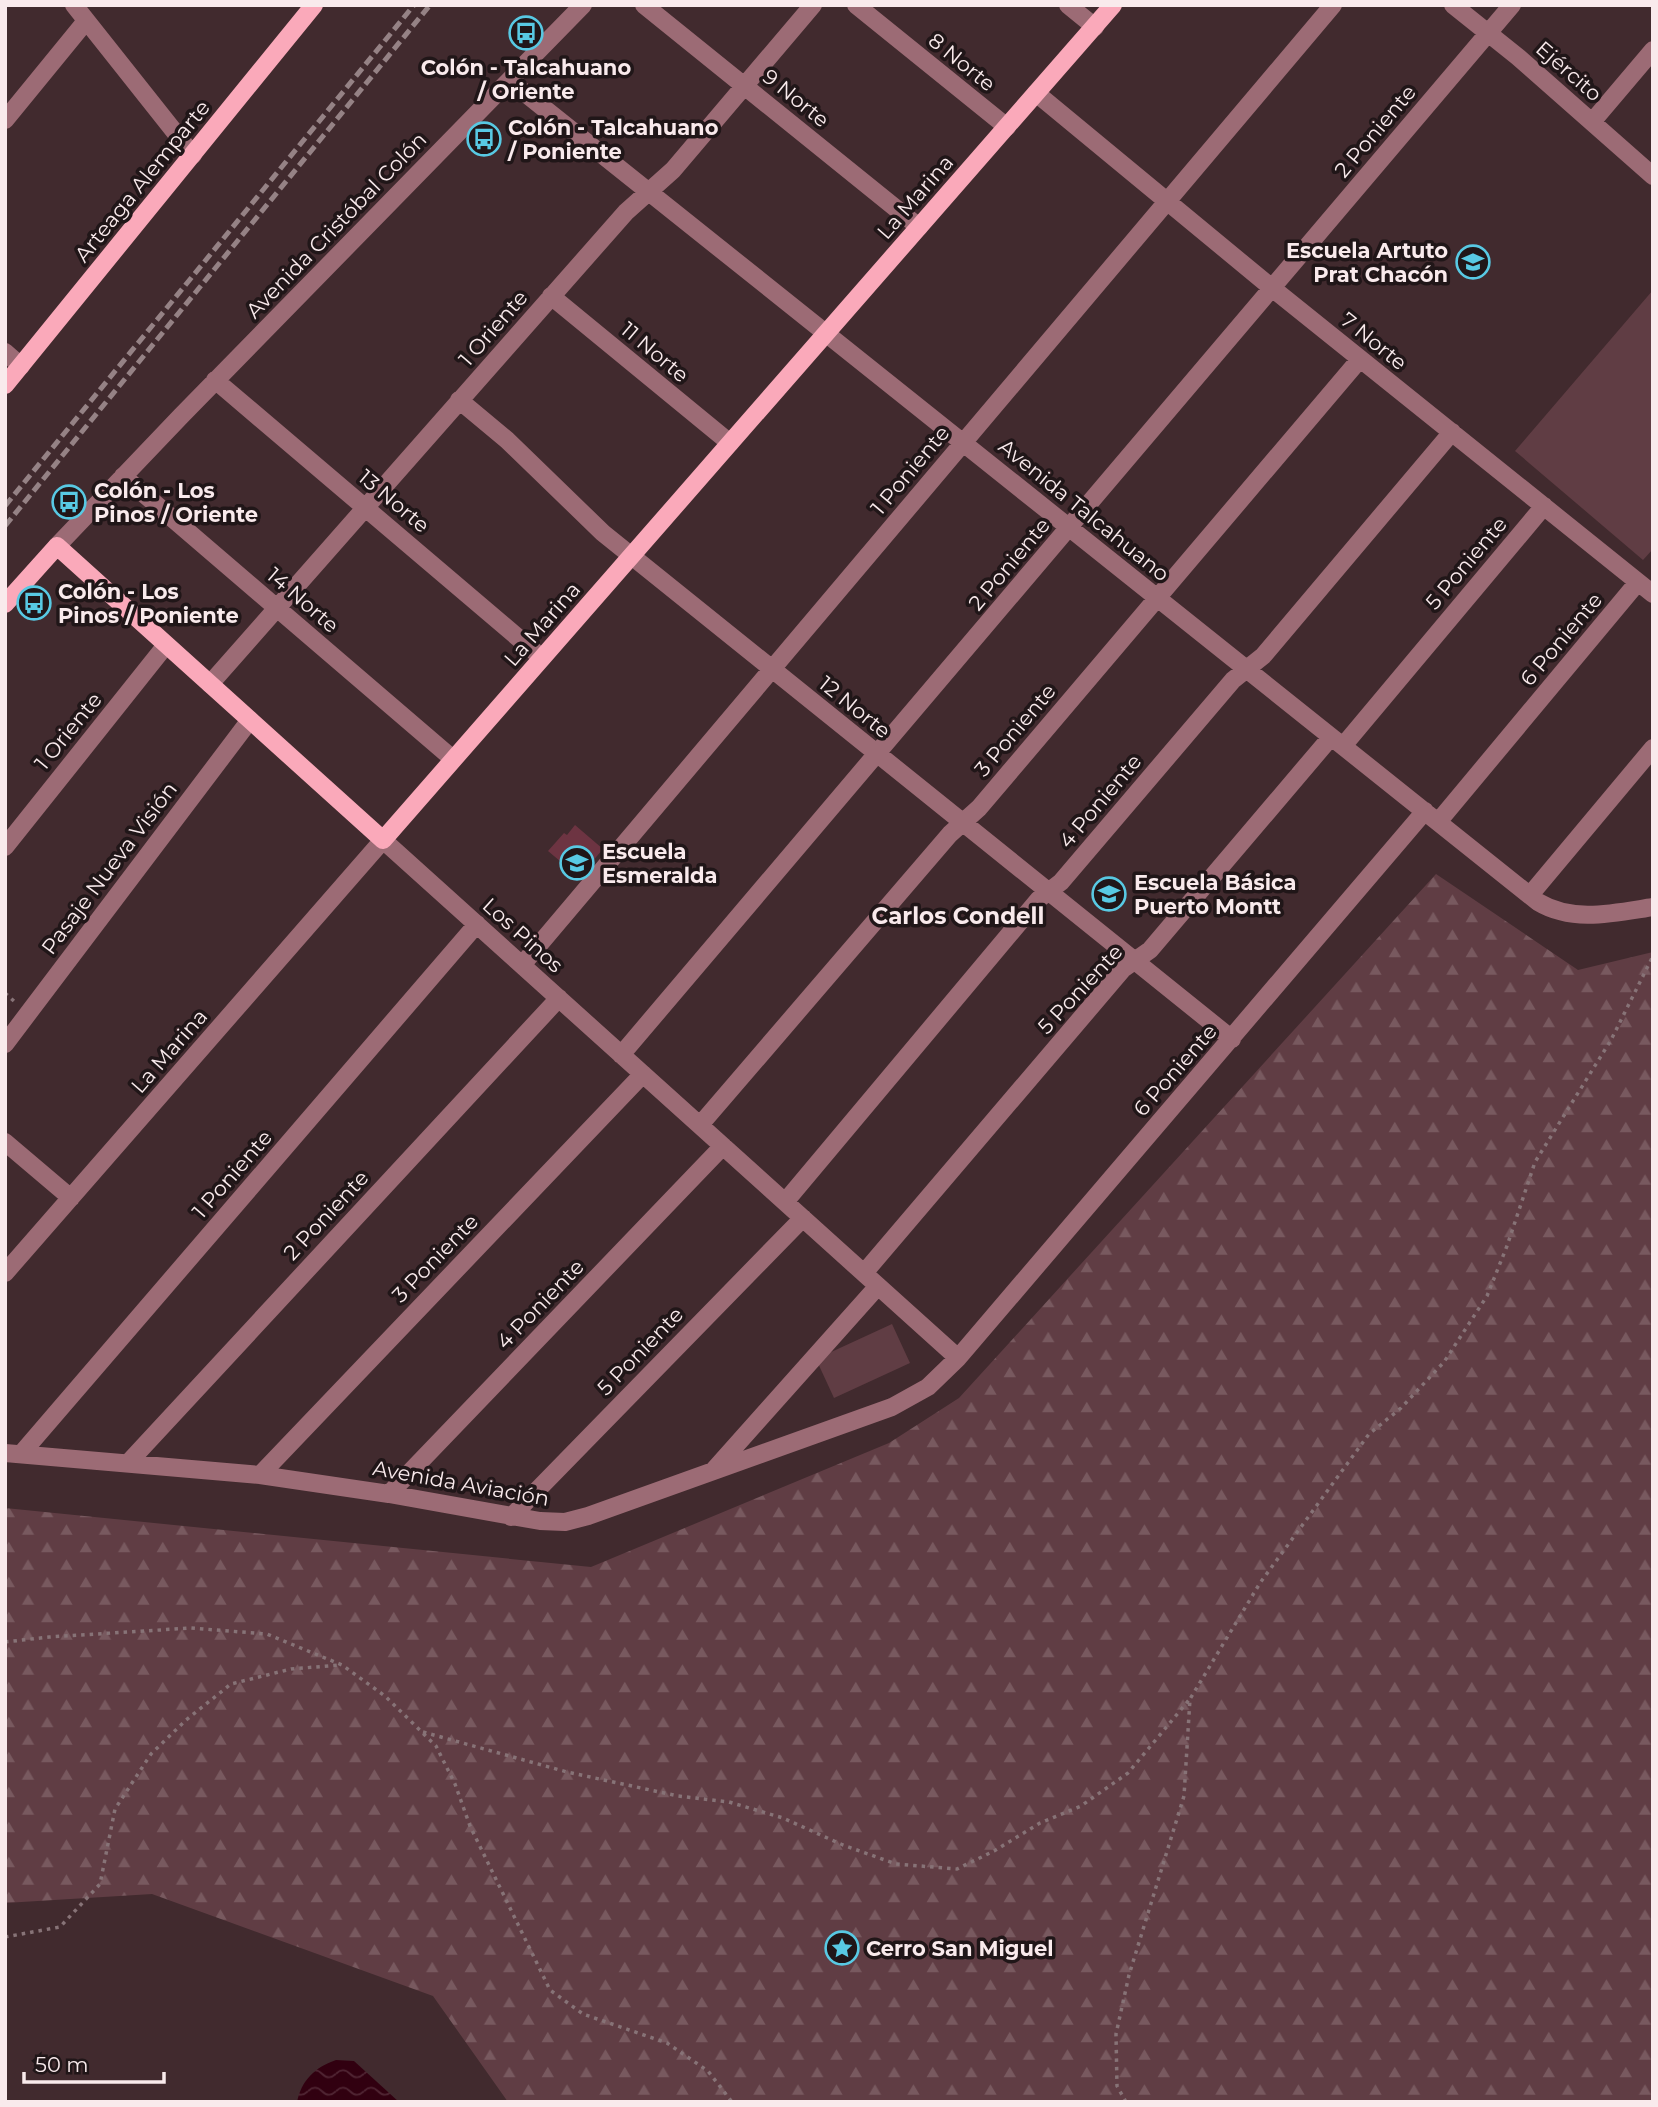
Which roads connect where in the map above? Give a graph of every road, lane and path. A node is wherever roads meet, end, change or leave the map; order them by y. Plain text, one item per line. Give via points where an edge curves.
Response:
1 (74, 5) edge
2 (314, 5) edge
3 (583, 5) edge
4 (644, 5) edge
5 (813, 5) edge
6 (856, 5) edge
7 (1068, 5) edge
8 (1113, 5) edge
9 (1333, 5) edge
10 (1453, 5) edge
11 (1512, 5) edge
12 (86, 21) junction
13 (1095, 27) junction
14 (1488, 33) junction
15 (1653, 50) edge
16 (510, 80) junction
17 (744, 86) junction
18 (1036, 93) junction
19 (5, 120) edge
20 (1592, 122) junction
21 (1007, 127) junction
22 (193, 155) junction
23 (1653, 176) edge
24 (649, 192) junction
25 (1167, 201) junction
26 (919, 227) junction
27 (1272, 288) junction
28 (551, 296) junction
29 (826, 334) junction
30 (5, 352) edge
31 (1360, 359) junction
32 (21, 366) junction
33 (215, 380) junction
34 (5, 384) edge
35 (459, 400) junction
36 (1452, 432) junction
37 (730, 443) junction
38 (963, 443) junction
39 (123, 476) junction
40 (1544, 506) junction
41 (365, 507) junction
42 (1070, 528) junction
43 (57, 546) junction
44 (631, 556) junction
45 (1638, 582) junction
46 (1653, 594) edge
47 (1157, 598) junction
48 (5, 604) edge
49 (276, 608) junction
50 (166, 645) junction
51 (542, 658) junction
52 (772, 669) junction
53 (1247, 669) junction
54 (210, 684) junction
55 (250, 720) junction
56 (1337, 741) junction
57 (1653, 748) edge
58 (877, 754) junction
59 (453, 759) junction
60 (1431, 817) junction
61 (963, 823) junction
62 (383, 840) junction
63 (5, 847) edge
64 (1049, 891) junction
65 (1530, 895) junction
66 (1653, 907) edge
67 (477, 924) junction
68 (1653, 956) edge
69 (1135, 961) junction
70 (522, 965) junction
71 (558, 998) junction
72 (1232, 1039) junction
73 (5, 1044) edge
74 (621, 1055) junction
75 (643, 1074) junction
76 (700, 1125) junction
77 (5, 1142) edge
78 (723, 1146) junction
79 (71, 1198) junction
80 (785, 1202) junction
81 (803, 1218) junction
82 (5, 1273) edge
83 (864, 1273) junction
84 (878, 1286) junction
85 (958, 1358) junction
86 (13, 1453) edge
87 (128, 1463) junction
88 (712, 1472) junction
89 (260, 1475) junction
90 (389, 1494) junction
91 (511, 1517) junction
92 (5, 1642) edge
93 (342, 1665) junction
94 (1190, 1699) junction
95 (420, 1731) junction
96 (5, 1937) edge
97 (733, 2102) edge
98 (1126, 2102) edge

1 - 12 street
2 - 22 main road, Arteaga Alemparte
3 - 16 street, Avenida Cristóbal Colón
4 - 17 street, 9 Norte
5 - 17 street, 1 Oriente
6 - 21 street, 8 Norte
7 - 13 street
8 - 13 main road, La Marina
9 - 25 street, 1 Poniente
10 - 14 street, Ejército
11 - 14 street, 2 Poniente
12 - 19 street
12 - 22 street
13 - 18 main road, La Marina
14 - 20 street, Ejército
14 - 27 street, 2 Poniente
15 - 20 street
16 - 24 street, Avenida Talcahuano
16 - 33 street, Avenida Cristóbal Colón
17 - 24 street, 1 Oriente
17 - 26 street, 9 Norte
18 - 21 main road, La Marina
18 - 25 street, 7 Norte
20 - 23 street, Ejército
21 - 26 main road, La Marina
22 - 32 main road, Arteaga Alemparte
24 - 28 street, 1 Oriente
24 - 29 street, Avenida Talcahuano
25 - 27 street, 7 Norte
25 - 38 street, 1 Poniente
26 - 29 main road, La Marina
27 - 31 street, 7 Norte
27 - 42 street, 2 Poniente
28 - 35 street, 1 Oriente
28 - 37 street, 11 Norte
29 - 37 main road, La Marina
29 - 38 street, Avenida Talcahuano
30 - 32 street
31 - 36 street, 7 Norte
31 - 47 street, 3 Poniente
32 - 34 main road, Arteaga Alemparte
33 - 39 street, Avenida Cristóbal Colón
33 - 41 street, 13 Norte
35 - 41 street, 1 Oriente
35 - 44 street, 12 Norte
36 - 40 street, 7 Norte
36 - 53 street, 4 Poniente via 1263,656
37 - 44 main road, La Marina
38 - 42 street, Avenida Talcahuano
38 - 52 street, 1 Poniente
39 - 43 street, Avenida Cristóbal Colón
39 - 49 street, 14 Norte
40 - 45 street, 7 Norte
40 - 56 street, 5 Poniente
41 - 49 street, 1 Oriente
41 - 51 street, 13 Norte
42 - 47 street, Avenida Talcahuano
42 - 58 street, 2 Poniente
43 - 48 main road
43 - 50 main road, Los Pinos
44 - 51 main road, La Marina
44 - 52 street, 12 Norte
45 - 46 street, 7 Norte
45 - 60 street, 6 Poniente
47 - 53 street, Avenida Talcahuano
47 - 61 street, 3 Poniente
49 - 54 street, 1 Oriente
49 - 59 street, 14 Norte
50 - 54 main road, Los Pinos
50 - 63 street, 1 Oriente
51 - 59 main road, La Marina
52 - 58 street, 12 Norte
52 - 70 street, 1 Poniente
53 - 56 street, Avenida Talcahuano
53 - 64 street, 4 Poniente
54 - 55 main road, Los Pinos
55 - 62 main road, Los Pinos
55 - 73 street, Pasaje Nueva Visión
56 - 60 street, Avenida Talcahuano
56 - 69 street, 5 Poniente via 1150,950
57 - 65 street
58 - 61 street, 12 Norte
58 - 74 street, 2 Poniente
59 - 62 main road, La Marina
60 - 65 street, Avenida Talcahuano
60 - 72 street, 6 Poniente
61 - 64 street, 12 Norte
61 - 76 street, 3 Poniente
62 - 67 street, Los Pinos
62 - 79 street, La Marina
64 - 69 street, 12 Norte
64 - 80 street, 4 Poniente
65 - 66 street, Avenida Talcahuano via 1548,908 1578,916
67 - 70 street, Los Pinos
67 - 86 street, 1 Poniente
68 - 94 path via 1611,1040 1535,1162 1487,1296 1444,1362 1361,1444 1260,1583
69 - 72 street, 12 Norte
69 - 83 street, 5 Poniente
70 - 71 street, Los Pinos
71 - 74 street, Los Pinos
71 - 87 street, 2 Poniente
72 - 85 street, 6 Poniente
74 - 75 street, Los Pinos
75 - 76 street, Los Pinos
75 - 89 street, 3 Poniente
76 - 78 street, Los Pinos
77 - 79 street
78 - 80 street, Los Pinos
78 - 90 street, 4 Poniente
79 - 82 street, La Marina
80 - 81 street, Los Pinos
81 - 83 street, Los Pinos
81 - 91 street, 5 Poniente
83 - 84 street, Los Pinos
84 - 85 street, Los Pinos
84 - 88 street
85 - 88 street, Avenida Aviación via 928,1387 901,1403
86 - 87 street, Avenida Aviación
87 - 89 street, Avenida Aviación
88 - 91 street, Avenida Aviación via 577,1519 552,1522
89 - 90 street, Avenida Aviación
90 - 91 street, Avenida Aviación
92 - 93 path via 191,1628 267,1634
93 - 95 path via 386,1696
93 - 96 path via 291,1669 231,1684 186,1720 152,1754 115,1809 100,1884 60,1927
94 - 95 path via 1128,1773 1081,1806 957,1869 895,1864 783,1818 729,1802 567,1772
94 - 98 path via 1184,1796 1115,2034 1117,2086
95 - 97 path via 436,1746 550,1990 583,2014 667,2043 708,2071

